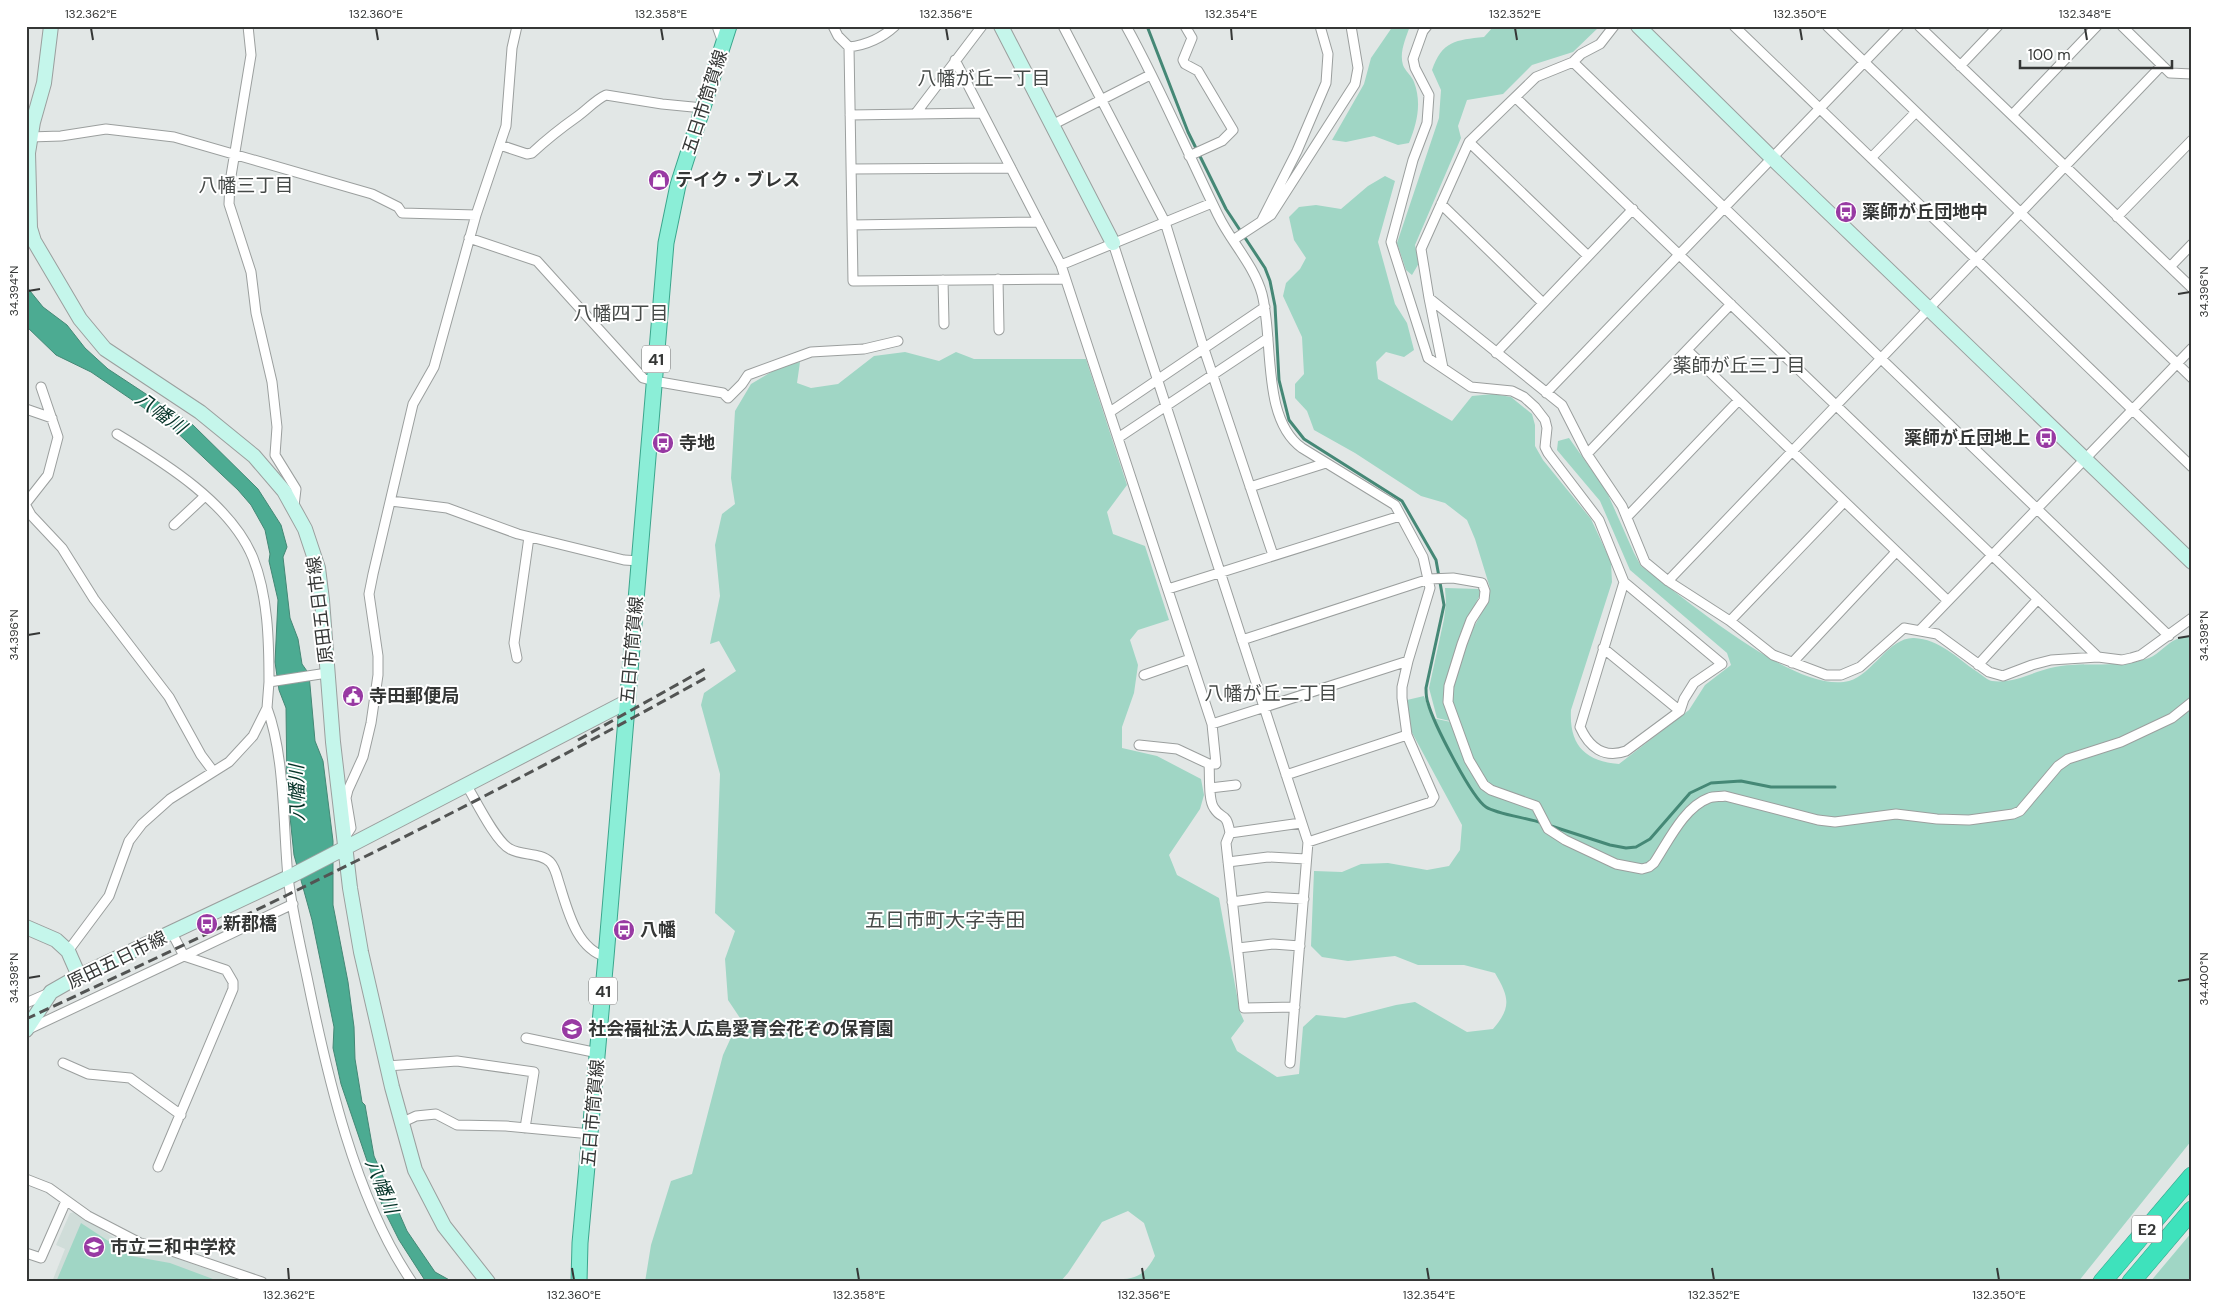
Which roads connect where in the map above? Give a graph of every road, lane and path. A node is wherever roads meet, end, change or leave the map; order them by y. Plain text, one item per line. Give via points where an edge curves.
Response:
1 (51, 26) edge
2 (248, 26) edge
3 (517, 26) edge
4 (717, 26) edge
5 (729, 26) edge
6 (833, 26) edge
7 (895, 26) edge
8 (982, 26) edge
9 (1001, 26) edge
10 (1063, 26) edge
11 (1126, 26) edge
12 (1185, 26) edge
13 (1320, 26) edge
14 (1351, 26) edge
15 (1428, 26) edge
16 (1614, 26) edge
17 (1638, 26) edge
18 (1734, 26) edge
19 (1826, 26) edge
20 (1899, 26) edge
21 (1919, 26) edge
22 (1998, 26) edge
23 (2098, 26) edge
24 (2122, 26) edge
25 (723, 43) junction
26 (849, 47) junction
27 (955, 60) junction
28 (1572, 62) junction
29 (1864, 62) junction
30 (2162, 65) junction
31 (1960, 66) junction
32 (2192, 74) edge
33 (1150, 75) junction
34 (1516, 98) junction
35 (1101, 99) junction
36 (703, 108) junction
37 (1820, 109) junction
38 (1916, 112) junction
39 (982, 113) junction
40 (916, 114) junction
41 (850, 115) junction
42 (2012, 115) junction
43 (1052, 125) junction
44 (30, 137) junction
45 (2192, 140) edge
46 (1469, 142) junction
47 (500, 145) junction
48 (234, 155) junction
49 (1191, 155) junction
50 (1772, 158) junction
51 (1871, 158) junction
52 (2065, 166) junction
53 (1011, 168) junction
54 (851, 170) junction
55 (1212, 203) junction
56 (1441, 204) junction
57 (1724, 208) junction
58 (1632, 209) junction
59 (2021, 213) junction
60 (476, 215) junction
61 (2118, 217) junction
62 (1261, 220) junction
63 (1039, 222) junction
64 (1165, 222) junction
65 (852, 226) junction
66 (469, 238) junction
67 (1235, 238) junction
68 (1114, 244) junction
69 (2192, 244) edge
70 (1679, 254) junction
71 (1588, 256) junction
72 (1976, 259) junction
73 (1061, 265) junction
74 (2170, 267) junction
75 (998, 279) junction
76 (1065, 279) junction
77 (943, 280) junction
78 (2192, 288) edge
79 (1429, 298) junction
80 (1544, 303) junction
81 (1732, 304) junction
82 (1265, 307) junction
83 (1929, 309) junction
84 (944, 324) dead end
85 (999, 330) dead end
86 (1268, 338) junction
87 (898, 341) dead end
88 (1204, 348) junction
89 (2192, 348) edge
90 (1687, 350) junction
91 (1496, 352) junction
92 (1880, 358) junction
93 (2176, 363) junction
94 (1443, 368) junction
95 (1214, 374) junction
96 (2192, 378) edge
97 (1157, 379) junction
98 (654, 381) junction
99 (41, 387) dead end
100 (1546, 393) junction
101 (1738, 400) junction
102 (1836, 404) junction
103 (1166, 406) junction
104 (26, 410) edge
105 (2133, 410) junction
106 (1110, 412) junction
107 (52, 418) junction
108 (117, 434) dead end
109 (1118, 438) junction
110 (1792, 451) junction
111 (1587, 454) junction
112 (2084, 459) junction
113 (1326, 463) junction
114 (2192, 466) edge
115 (1250, 487) junction
116 (205, 496) junction
117 (391, 501) junction
118 (1844, 502) junction
119 (26, 504) edge
120 (294, 506) junction
121 (2037, 509) junction
122 (1400, 516) junction
123 (1627, 517) junction
124 (174, 525) dead end
125 (529, 537) junction
126 (1896, 552) junction
127 (1273, 555) junction
128 (1992, 556) junction
129 (640, 561) junction
130 (2192, 562) edge
131 (1220, 573) junction
132 (1430, 578) junction
133 (1668, 581) junction
134 (1624, 582) junction
135 (1168, 588) junction
136 (2038, 600) junction
137 (1948, 601) junction
138 (2192, 618) edge
139 (1730, 622) junction
140 (1920, 630) junction
141 (2169, 636) junction
142 (1242, 640) junction
143 (1604, 648) junction
144 (2098, 657) junction
145 (517, 658) dead end
146 (1190, 659) junction
147 (1408, 661) junction
148 (1792, 663) junction
149 (1978, 665) junction
150 (324, 673) junction
151 (1144, 675) dead end
152 (270, 682) junction
153 (628, 701) junction
154 (2192, 702) edge
155 (1264, 707) junction
156 (267, 708) junction
157 (1680, 711) junction
158 (1212, 724) junction
159 (1407, 735) junction
160 (1139, 745) dead end
161 (1209, 764) junction
162 (213, 771) junction
163 (1286, 775) junction
164 (1236, 785) dead end
165 (467, 786) junction
166 (1210, 788) junction
167 (1301, 822) junction
168 (1230, 833) junction
169 (1308, 842) junction
170 (344, 845) junction
171 (1306, 859) junction
172 (1228, 862) junction
173 (291, 876) junction
174 (1304, 900) junction
175 (1232, 902) junction
176 (292, 904) junction
177 (26, 927) edge
178 (172, 933) junction
179 (1300, 946) junction
180 (1238, 948) junction
181 (68, 951) junction
182 (184, 956) junction
183 (606, 957) junction
184 (79, 976) junction
185 (51, 992) junction
186 (26, 1003) edge
187 (1295, 1007) junction
188 (26, 1030) edge
189 (526, 1038) dead end
190 (598, 1053) junction
191 (63, 1063) dead end
192 (1290, 1063) dead end
193 (387, 1066) junction
194 (181, 1115) junction
195 (402, 1123) junction
196 (525, 1128) junction
197 (591, 1134) junction
198 (158, 1167) dead end
199 (2192, 1176) edge
200 (26, 1179) edge
201 (66, 1201) junction
202 (2192, 1210) edge
203 (26, 1253) edge
204 (262, 1282) edge
205 (412, 1282) edge
206 (488, 1282) edge
207 (579, 1282) edge
208 (2102, 1282) edge
209 (2131, 1282) edge

1 - 44 street, 原田五日市線 via 44,83
2 - 48 street via 251,55
3 - 47 street via 512,48 508,119
4 - 25 street
5 - 25 main road, 五日市筒賀線 / 41
6 - 26 street
7 - 26 street via 868,43
8 - 27 street
9 - 43 street
10 - 35 street
11 - 33 street
12 - 49 street via 1192,38 1183,60 1198,72 1234,130 1222,141
13 - 62 street via 1328,54 1326,83 1297,151
14 - 62 street via 1358,68 1355,84 1271,215
15 - 94 street via 1413,59 1429,95 1427,123 1391,242 1428,358
16 - 28 street via 1600,44
17 - 50 street
18 - 37 street
19 - 29 street
20 - 29 street
21 - 31 street
22 - 31 street
23 - 42 street
24 - 30 street
25 - 36 main road, 五日市筒賀線 / 41
26 - 41 street
27 - 39 street
27 - 40 street
28 - 34 street via 1540,74
28 - 57 street
29 - 37 street
29 - 38 street
30 - 32 street via 2170,73
30 - 52 street
31 - 42 street
33 - 35 street
33 - 49 street
34 - 46 street
34 - 58 street
35 - 43 street
35 - 64 street
36 - 47 street via 606,95 563,125 532,153
36 - 98 main road, 五日市筒賀線 / 41 via 678,185 666,243
37 - 50 street
37 - 51 street
38 - 51 street
38 - 59 street
39 - 40 street
39 - 53 street
40 - 41 street
41 - 54 street
42 - 52 street
43 - 68 street
44 - 48 street via 112,129 174,137
44 - 120 street, 原田五日市線 via 30,228 34,241 80,319 105,349 208,418 254,456
45 - 61 street
46 - 56 street
46 - 71 street
47 - 60 street
48 - 60 street via 372,194 398,207 402,214
48 - 120 street via 229,204 251,272 256,313 272,382 277,427 276,455 296,489
49 - 55 street
50 - 57 street
50 - 83 street
51 - 72 street
52 - 59 street
52 - 61 street
53 - 54 street
53 - 63 street
54 - 65 street
55 - 64 street
55 - 67 street
56 - 79 street via 1421,249
56 - 80 street
57 - 70 street
57 - 92 street
58 - 70 street
58 - 71 street
59 - 72 street
59 - 93 street
60 - 66 street
61 - 74 street
62 - 67 street
63 - 65 street
63 - 73 street
64 - 68 street
64 - 88 street
65 - 77 street via 853,280
66 - 98 street via 537,261 643,378
66 - 117 street via 434,367 413,404
67 - 82 street via 1258,281
68 - 73 street
68 - 97 street
69 - 74 street
70 - 81 street
70 - 100 street
71 - 80 street
72 - 83 street
72 - 105 street
73 - 76 street
74 - 78 street
75 - 76 street
75 - 77 street
75 - 85 street
76 - 106 street
77 - 84 street
79 - 91 street
79 - 94 street
80 - 91 street
81 - 90 street
81 - 102 street
82 - 86 street
82 - 88 street
83 - 92 street
83 - 112 street
86 - 95 street
86 - 113 street via 1276,405 1283,425 1294,442
87 - 98 street via 864,349 811,352 748,375 728,398 723,393
88 - 95 street
88 - 97 street
89 - 93 street
90 - 101 street
90 - 111 street
91 - 100 street
92 - 102 street
92 - 121 street
93 - 96 street
93 - 105 street
94 - 134 street via 1470,387 1520,393 1535,406 1546,424 1548,453 1600,520
95 - 103 street
95 - 115 street
97 - 103 street
97 - 106 street
98 - 129 main road, 五日市筒賀線 / 41
99 - 107 street
100 - 111 street via 1562,405
101 - 110 street
101 - 123 street
102 - 110 street
102 - 128 street
103 - 109 street
103 - 131 street
104 - 107 street
105 - 112 street
105 - 114 street
106 - 109 street
107 - 119 street via 58,437 48,475
108 - 116 street via 164,464
109 - 135 street
110 - 118 street
110 - 133 street
111 - 123 street
112 - 121 street
112 - 130 street
113 - 115 street
113 - 122 street via 1395,505
115 - 127 street
116 - 124 street
116 - 152 street via 239,532 256,568 263,597
117 - 125 street via 447,508
117 - 170 street via 369,594 378,676 364,757 346,798 351,828
118 - 126 street
118 - 139 street
119 - 162 street via 62,548 94,599 169,697
120 - 150 street, 原田五日市線 via 318,568
121 - 128 street
121 - 141 street
122 - 127 street
122 - 132 street via 1423,557
123 - 133 street via 1645,562
125 - 129 street
125 - 145 street via 514,642
126 - 137 street
126 - 148 street
127 - 131 street
128 - 136 street
128 - 137 street
129 - 153 main road, 五日市筒賀線 / 41
131 - 135 street
131 - 142 street
132 - 142 street
132 - 147 street via 1430,588
132 - 154 street via 1482,583 1485,591 1484,600 1471,620 1462,644 1449,686 1448,702 1469,760 1484,785 1536,806 1548,829 1565,840 1616,864 1642,869 1654,863 1686,816 1710,797 1725,796 1835,822 1896,814 1969,820 2013,814 2020,811 2058,766 2068,759 2121,742 2172,718
133 - 139 street
134 - 143 street
134 - 157 street via 1722,664 1694,683
135 - 146 street
136 - 144 street
136 - 149 street
137 - 140 street
138 - 141 street
139 - 148 street via 1773,655
140 - 148 street via 1904,628 1860,667 1848,673 1826,675
140 - 149 street via 1937,634
141 - 144 street via 2131,658
142 - 155 street
143 - 157 street
143 - 157 street via 1580,727 1594,748 1605,753 1626,751
144 - 149 street via 2051,660 2003,676 1996,676
146 - 151 street
146 - 158 street
147 - 155 street
147 - 159 street via 1402,687
150 - 152 street
150 - 170 street, 原田五日市線
152 - 156 street
153 - 165 street
153 - 183 main road, 五日市筒賀線 / 41
155 - 158 street
155 - 163 street
156 - 162 street via 238,754
156 - 173 street via 273,727
158 - 161 street via 1216,764
159 - 163 street
159 - 169 street via 1434,797 1431,802
160 - 161 street via 1177,749
161 - 166 street
162 - 181 street via 159,807 137,830 129,842 109,896
163 - 167 street
164 - 166 street
165 - 170 street
165 - 183 street via 499,839 508,848 550,862 582,939 594,953
166 - 168 street via 1213,806 1226,817
167 - 168 street
167 - 169 street
168 - 172 street via 1226,843
169 - 171 street
170 - 173 street, 原田五日市線
170 - 193 street via 361,952
171 - 172 street via 1268,857
171 - 174 street
172 - 175 street
173 - 176 street
173 - 178 street, 原田五日市線
174 - 175 street via 1267,897
174 - 179 street
175 - 180 street
176 - 182 street
176 - 205 street via 319,1035 350,1147 383,1233
177 - 181 street via 56,940
178 - 182 street
178 - 184 street, 原田五日市線
179 - 180 street via 1272,944
179 - 187 street
180 - 187 street via 1244,1008
181 - 184 street
182 - 188 street
182 - 194 street via 226,970 233,989
183 - 190 main road, 五日市筒賀線 / 41
184 - 185 street, 原田五日市線
185 - 186 street
185 - 188 street, 原田五日市線
187 - 192 street
189 - 190 street
190 - 197 main road, 五日市筒賀線 / 41
191 - 194 street via 88,1074 130,1078
193 - 195 street
193 - 196 street via 457,1061 534,1072
194 - 198 street
195 - 196 street via 416,1116 436,1114 458,1125
195 - 206 street via 414,1170 444,1226
196 - 197 street
197 - 207 main road, 五日市筒賀線 / 41
199 - 208 highway, E2
200 - 201 street via 49,1188
201 - 203 street via 41,1258
201 - 204 street via 140,1243
202 - 209 highway, E2

